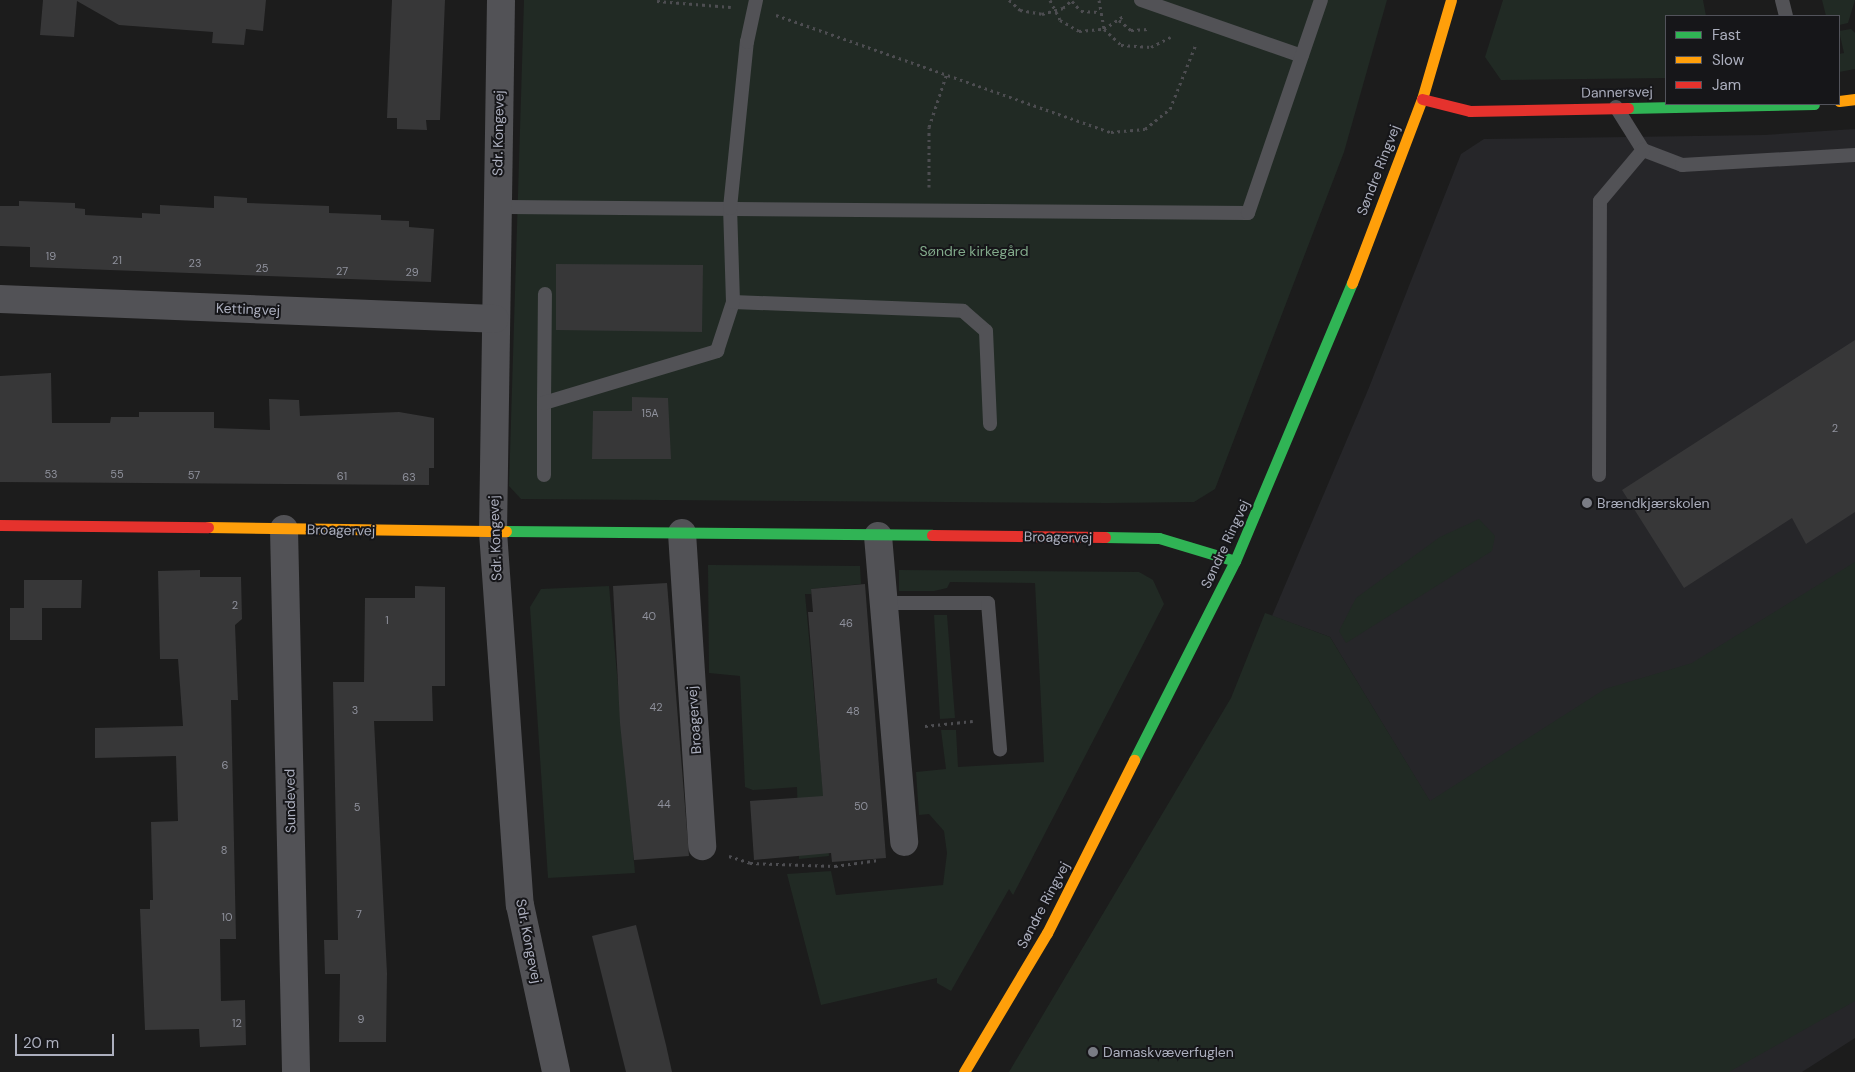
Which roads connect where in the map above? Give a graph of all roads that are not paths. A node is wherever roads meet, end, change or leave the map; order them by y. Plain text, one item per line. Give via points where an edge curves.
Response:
1 (501, 0) edge
2 (1141, 0) edge
3 (1321, 0) edge
4 (1451, 0) edge
5 (1782, 0) edge
6 (755, 4) edge
7 (1786, 15) edge
8 (1302, 56) junction
9 (1422, 99) junction
10 (1855, 99) edge
11 (1840, 101) edge
12 (1711, 105) edge
13 (1616, 106) junction
14 (1643, 150) junction
15 (1855, 155) edge
16 (497, 207) junction
17 (730, 208) junction
18 (546, 294) dead end
19 (0, 299) edge
20 (733, 302) junction
21 (496, 319) junction
22 (544, 403) junction
23 (990, 424) dead end
24 (544, 475) dead end
25 (1599, 475) dead end
26 (0, 525) edge
27 (284, 529) junction
28 (493, 532) junction
29 (682, 533) junction
30 (878, 536) junction
31 (1235, 561) junction
32 (884, 603) junction
33 (1000, 750) dead end
34 (904, 842) road end
35 (702, 846) road end
36 (296, 1072) edge
37 (556, 1072) edge
38 (964, 1072) edge

1 - 16 street, Sdr. Kongevej
2 - 8 lane
3 - 8 lane
4 - 9 street, Søndre Ringvej
5 - 7 lane
6 - 17 lane
8 - 17 lane via 1248,213
9 - 13 street, Dannersvej via 1470,111
9 - 31 street, Søndre Ringvej via 1324,356
10 - 11 street
12 - 13 street, Dannersvej
13 - 14 lane
14 - 15 lane via 1682,165
14 - 25 lane via 1600,201
16 - 17 lane
16 - 21 street, Sdr. Kongevej
17 - 20 lane
18 - 22 lane
19 - 21 street, Kettingvej
20 - 22 lane via 717,351
20 - 23 lane via 963,311 986,330
21 - 28 street, Sdr. Kongevej
22 - 24 lane
26 - 27 street, Broagervej
27 - 28 street, Broagervej
27 - 36 street, Sundeved
28 - 29 street, Broagervej
28 - 37 street, Sdr. Kongevej via 520,905
29 - 30 street, Broagervej
29 - 35 street, Broagervej
30 - 31 street, Broagervej via 1159,538
30 - 32 street
31 - 38 street, Søndre Ringvej via 1046,933
32 - 33 lane via 988,603
32 - 34 street

